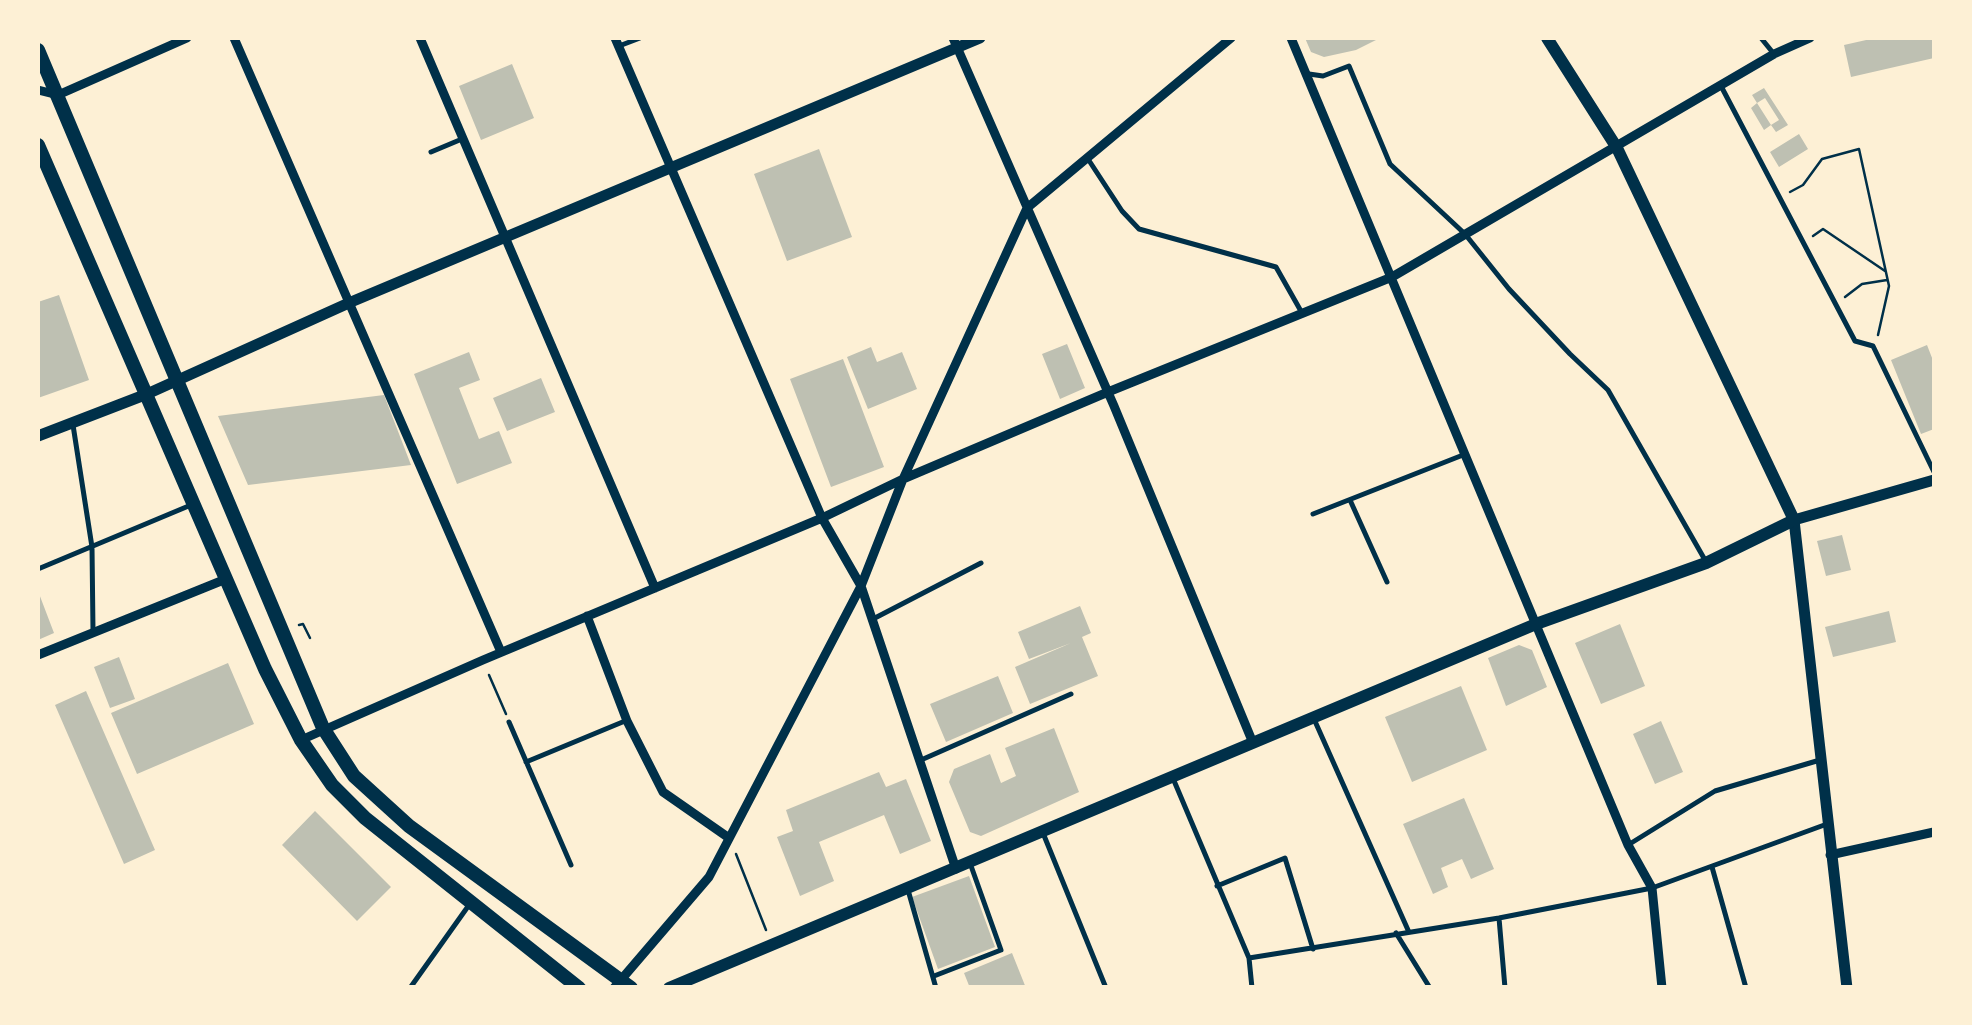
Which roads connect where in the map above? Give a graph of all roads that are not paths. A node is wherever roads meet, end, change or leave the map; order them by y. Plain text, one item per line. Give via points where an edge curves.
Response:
1 (186, 38) edge
2 (234, 38) edge
3 (420, 38) edge
4 (640, 38) edge
5 (980, 38) edge
6 (1231, 38) edge
7 (1291, 38) edge
8 (1548, 38) edge
9 (1761, 38) edge
10 (1804, 38) edge
11 (617, 42) edge
12 (955, 42) edge
13 (38, 50) edge
14 (1774, 54) junction
15 (1306, 74) junction
16 (1720, 85) junction
17 (38, 90) edge
18 (58, 96) junction
19 (462, 140) junction
20 (38, 145) edge
21 (1616, 148) junction
22 (431, 152) dead end
23 (1088, 158) junction
24 (669, 167) junction
25 (1028, 208) junction
26 (1465, 234) junction
27 (504, 238) junction
28 (1392, 278) junction
29 (352, 302) junction
30 (1302, 314) junction
31 (177, 380) junction
32 (1108, 392) junction
33 (147, 394) junction
34 (73, 423) junction
35 (38, 436) edge
36 (1466, 454) junction
37 (1934, 472) edge
38 (902, 479) junction
39 (1934, 480) edge
40 (1350, 500) junction
41 (194, 503) junction
42 (1314, 514) dead end
43 (822, 518) junction
44 (1794, 520) junction
45 (92, 547) junction
46 (1706, 562) junction
47 (982, 564) dead end
48 (38, 569) edge
49 (226, 579) junction
50 (1388, 582) dead end
51 (862, 586) junction
52 (655, 588) junction
53 (587, 616) junction
54 (873, 619) junction
55 (1536, 624) junction
56 (94, 631) junction
57 (501, 652) junction
58 (38, 655) edge
59 (1070, 694) dead end
60 (1313, 716) junction
61 (626, 721) junction
62 (509, 722) road end
63 (322, 728) junction
64 (300, 740) junction
65 (1253, 743) junction
66 (920, 760) junction
67 (1820, 760) junction
68 (526, 762) junction
69 (1172, 775) junction
70 (1827, 824) junction
71 (1934, 832) edge
72 (1042, 833) junction
73 (729, 838) junction
74 (1628, 845) junction
75 (1830, 854) junction
76 (970, 863) junction
77 (570, 866) dead end
78 (1712, 867) junction
79 (956, 869) junction
80 (1216, 886) junction
81 (1652, 888) junction
82 (908, 890) junction
83 (471, 902) junction
84 (1499, 918) junction
85 (1408, 930) junction
86 (1396, 932) junction
87 (1313, 950) junction
88 (1248, 958) junction
89 (934, 976) junction
90 (622, 985) edge
91 (410, 988) edge
92 (579, 988) edge
93 (669, 988) edge
94 (936, 988) edge
95 (1106, 988) edge
96 (1252, 988) edge
97 (1430, 988) edge
98 (1505, 988) edge
99 (1662, 988) edge
100 (1746, 988) edge
101 (1847, 988) edge

1 - 18 street
2 - 29 street
3 - 19 street
4 - 11 lane
5 - 12 street
6 - 23 street
7 - 15 street
8 - 21 main road
9 - 14 lane
10 - 14 street
11 - 24 street
12 - 24 street
12 - 25 street
13 - 18 main road
14 - 16 street
15 - 26 lane via 1323,76 1350,66 1390,164
15 - 28 street
16 - 21 street
16 - 37 lane via 1855,341 1873,346
17 - 18 street
18 - 31 main road
19 - 22 lane
19 - 27 street
20 - 33 main road
21 - 26 street
21 - 44 main road
23 - 25 street
23 - 30 lane via 1139,229 1276,267
24 - 27 street
24 - 43 street
25 - 32 street
25 - 38 street
26 - 28 street
26 - 46 lane via 1608,390
27 - 29 street
27 - 52 street
28 - 30 street
28 - 36 street
29 - 31 street
29 - 57 street
30 - 32 street
31 - 33 street
31 - 63 main road
32 - 38 street
32 - 65 street
33 - 34 street
33 - 41 main road
34 - 35 street
34 - 45 lane
36 - 40 lane
36 - 55 street
38 - 43 street
38 - 51 street
39 - 44 street
40 - 42 lane
40 - 50 lane
41 - 45 lane
41 - 49 main road
43 - 51 street
43 - 52 street
44 - 46 main road
44 - 67 street
45 - 48 lane
45 - 56 lane
46 - 55 main road
47 - 54 lane
49 - 56 street
49 - 64 main road
51 - 54 street
51 - 73 street
52 - 53 street
53 - 57 street
53 - 61 street
54 - 66 street
55 - 60 main road
55 - 74 street
56 - 58 street
57 - 63 street
59 - 66 lane
60 - 65 main road
60 - 85 lane
61 - 68 lane
61 - 73 street via 663,792
62 - 68 lane
63 - 64 street
63 - 90 main road via 354,776 410,826
64 - 83 main road via 366,818
65 - 69 main road
66 - 79 street
67 - 70 street
67 - 74 lane via 1715,791
68 - 77 lane
69 - 72 main road
69 - 80 lane
70 - 75 street
70 - 78 lane
71 - 75 street
72 - 76 main road
72 - 95 lane
73 - 90 street via 709,877
74 - 81 street
75 - 101 street
76 - 79 main road
76 - 89 lane via 1002,950
78 - 81 lane
78 - 100 lane
79 - 82 main road
80 - 87 lane via 1285,858
80 - 88 lane
81 - 84 lane
81 - 99 street
82 - 89 lane
82 - 93 main road
83 - 91 lane
83 - 92 main road
84 - 85 lane
84 - 98 lane
85 - 86 lane
86 - 87 lane
86 - 97 lane
87 - 88 lane
88 - 96 lane
89 - 94 lane

